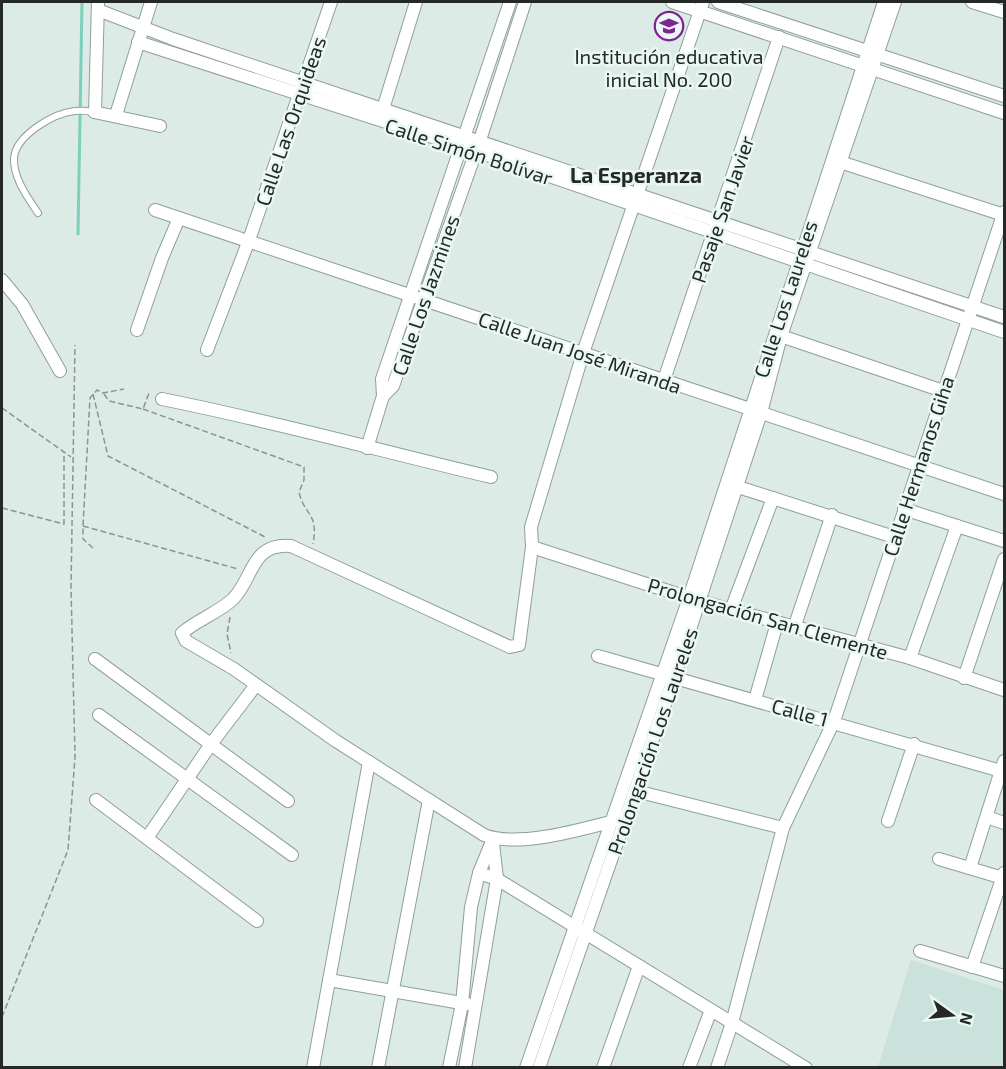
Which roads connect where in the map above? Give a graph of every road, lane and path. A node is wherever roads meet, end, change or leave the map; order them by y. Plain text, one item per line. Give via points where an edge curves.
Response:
1 (151, 2) edge
2 (331, 2) edge
3 (416, 2) edge
4 (510, 2) edge
5 (525, 2) edge
6 (672, 2) edge
7 (718, 2) edge
8 (884, 2) edge
9 (895, 2) edge
10 (972, 2) edge
11 (98, 6) edge
12 (701, 6) edge
13 (1005, 12) edge
14 (142, 28) junction
15 (779, 37) junction
16 (138, 42) junction
17 (872, 54) junction
18 (867, 69) junction
19 (304, 83) junction
20 (299, 96) junction
21 (1005, 96) edge
22 (383, 109) junction
23 (94, 112) junction
24 (1005, 113) edge
25 (116, 115) junction
26 (160, 126) dead end
27 (464, 141) junction
28 (478, 146) junction
29 (840, 162) junction
30 (634, 200) junction
31 (155, 210) dead end
32 (38, 213) dead end
33 (1004, 214) edge
34 (179, 218) junction
35 (716, 228) junction
36 (249, 240) junction
37 (804, 258) junction
38 (2, 280) edge
39 (410, 294) junction
40 (424, 299) junction
41 (972, 306) junction
42 (1005, 317) edge
43 (968, 320) junction
44 (137, 330) dead end
45 (1005, 332) edge
46 (781, 336) junction
47 (75, 345) dead end
48 (207, 350) dead end
49 (583, 352) junction
50 (60, 371) dead end
51 (664, 380) junction
52 (124, 389) dead end
53 (943, 391) junction
54 (104, 393) junction
55 (149, 393) dead end
56 (93, 394) junction
57 (383, 396) junction
58 (162, 399) dead end
59 (2, 408) edge
60 (143, 410) junction
61 (755, 410) junction
62 (367, 448) junction
63 (64, 452) junction
64 (72, 458) junction
65 (918, 465) junction
66 (492, 477) dead end
67 (735, 486) junction
68 (1005, 494) edge
69 (773, 498) junction
70 (2, 508) edge
71 (904, 509) junction
72 (832, 515) junction
73 (83, 526) junction
74 (957, 526) junction
75 (894, 537) junction
76 (1005, 541) edge
77 (281, 545) junction
78 (532, 547) junction
79 (93, 548) dead end
80 (311, 555) junction
81 (1005, 560) edge
82 (249, 571) junction
83 (234, 598) junction
84 (694, 599) junction
85 (731, 610) junction
86 (777, 623) junction
87 (794, 628) junction
88 (859, 646) junction
89 (598, 656) dead end
90 (910, 658) junction
91 (95, 659) dead end
92 (234, 669) junction
93 (668, 676) junction
94 (964, 678) junction
95 (256, 685) junction
96 (1005, 690) edge
97 (755, 700) junction
98 (99, 715) dead end
99 (834, 721) junction
100 (211, 744) junction
101 (914, 744) junction
102 (369, 762) junction
103 (1003, 766) edge
104 (187, 779) junction
105 (636, 791) junction
106 (96, 800) dead end
107 (429, 800) junction
108 (288, 801) dead end
109 (987, 817) junction
110 (626, 818) junction
111 (613, 821) junction
112 (888, 822) dead end
113 (1005, 823) edge
114 (783, 828) junction
115 (147, 838) junction
116 (493, 838) junction
117 (292, 855) dead end
118 (939, 860) dead end
119 (970, 868) junction
120 (479, 873) junction
121 (1004, 875) edge
122 (496, 879) junction
123 (257, 921) dead end
124 (575, 927) junction
125 (587, 934) junction
126 (920, 951) dead end
127 (639, 966) junction
128 (972, 967) junction
129 (1005, 976) edge
130 (329, 980) junction
131 (393, 990) junction
132 (462, 1004) junction
133 (478, 1005) junction
134 (711, 1010) junction
135 (2, 1017) edge
136 (732, 1023) junction
137 (804, 1067) edge
138 (313, 1068) edge
139 (378, 1068) edge
140 (449, 1068) edge
141 (465, 1068) edge
142 (526, 1068) edge
143 (539, 1068) edge
144 (603, 1068) edge
145 (689, 1068) edge
146 (717, 1068) edge

1 - 14 street
2 - 19 street, Calle Las Orquideas
3 - 22 street
4 - 27 street, Calle Los Jazmines
5 - 28 street, Calle Los Jazmines
6 - 12 street
7 - 17 street
8 - 17 street, Calle Los Laureles
9 - 17 street, Calle Los Laureles
10 - 13 street
11 - 14 street, Calle Simón Bolívar
11 - 23 street
12 - 15 street
12 - 30 street
14 - 16 street
14 - 19 street, Calle Simón Bolívar
15 - 18 street
15 - 35 street, Pasaje San Javier
16 - 20 street, Calle Simón Bolívar
16 - 25 street
17 - 18 street, Calle Los Laureles
17 - 21 street
18 - 24 street
18 - 29 street, Calle Los Laureles
18 - 37 street, Calle Los Laureles
19 - 20 street, Calle Las Orquideas
19 - 22 street, Calle Simón Bolívar
20 - 27 street, Calle Simón Bolívar
20 - 36 street, Calle Las Orquideas
22 - 27 street, Calle Simón Bolívar
23 - 25 street
23 - 32 lane via 76,110 62,114 32,131 17,147 15,168
25 - 26 street
27 - 28 street, Calle Simón Bolívar
27 - 39 street, Calle Los Jazmines
28 - 30 street, Calle Simón Bolívar
28 - 40 street, Calle Los Jazmines
29 - 33 street
29 - 37 street, Calle Los Laureles
30 - 35 street, Calle Simón Bolívar
30 - 49 street
31 - 34 street, Calle Juan José Miranda
33 - 41 street, Calle Hermanos Giha
34 - 36 street, Calle Juan José Miranda
34 - 44 street
35 - 37 street, Calle Simón Bolívar
35 - 51 street, Pasaje San Javier
36 - 39 street, Calle Juan José Miranda
36 - 48 street, Calle Las Orquideas
37 - 41 street, Calle Simón Bolívar
37 - 43 street, Calle Simón Bolívar
37 - 46 street, Calle Los Laureles
37 - 61 street, Calle Los Laureles
38 - 50 street via 22,304
39 - 40 street, Calle Juan José Miranda
39 - 57 street, Calle Los Jazmines via 382,379
40 - 49 street, Calle Juan José Miranda
40 - 57 street, Calle Los Jazmines via 393,386
41 - 42 street, Calle Simón Bolívar
41 - 43 street, Calle Hermanos Giha
43 - 45 street, Calle Simón Bolívar
43 - 53 street, Calle Hermanos Giha
46 - 53 street
46 - 61 street, Calle Los Laureles
47 - 64 path
49 - 51 street, Calle Juan José Miranda
49 - 78 street via 531,527
51 - 61 street, Calle Juan José Miranda
52 - 54 path
53 - 65 street, Calle Hermanos Giha
54 - 56 path via 97,390
54 - 60 path via 109,401
55 - 60 path
56 - 73 path
56 - 77 path via 108,456
57 - 62 street
58 - 62 street via 259,419
59 - 63 path
60 - 80 path via 304,467 299,492 316,530
61 - 65 street, Calle Juan José Miranda
61 - 67 street, Prolongación Los Laureles
61 - 84 street, Calle Los Laureles
62 - 66 street
63 - 64 path
63 - 70 path via 64,524
64 - 135 path via 75,757 68,850
65 - 68 street, Calle Juan José Miranda
65 - 71 street, Calle Hermanos Giha
67 - 69 street
67 - 84 street, Prolongación Los Laureles
69 - 72 street
69 - 85 street
71 - 74 street
71 - 75 street, Calle Hermanos Giha
72 - 75 street
72 - 87 street
73 - 79 path via 83,539
73 - 82 path
74 - 76 street
74 - 90 street
75 - 88 street, Calle Hermanos Giha
77 - 80 street
77 - 82 street via 264,553
78 - 80 street via 521,634 519,645 514,647
78 - 84 street, Prolongación San Clemente
81 - 94 street
82 - 83 street
83 - 92 path via 227,634
83 - 92 street via 182,635
84 - 85 street, Prolongación San Clemente
84 - 93 street, Prolongación Los Laureles
85 - 86 street, Prolongación San Clemente
86 - 87 street, Prolongación San Clemente
86 - 97 street
87 - 88 street, Prolongación San Clemente
88 - 90 street, Prolongación San Clemente
88 - 99 street, Calle Hermanos Giha
89 - 93 street, Calle 1
90 - 94 street, Prolongación San Clemente
91 - 100 street
92 - 95 street
93 - 97 street, Calle 1
93 - 105 street, Prolongación Los Laureles
93 - 111 street, Prolongación Los Laureles
94 - 96 street, Prolongación San Clemente
95 - 100 street
95 - 102 street
97 - 99 street, Calle 1
98 - 104 street
99 - 101 street, Calle 1
99 - 114 street, Calle Hermanos Giha
100 - 104 street
100 - 108 street
101 - 103 street, Calle 1
101 - 112 street
102 - 107 street
102 - 130 street
103 - 109 street
104 - 115 street
104 - 117 street
105 - 110 street, Prolongación Los Laureles
105 - 114 street
106 - 115 street
107 - 116 street
107 - 131 street
109 - 113 street
109 - 119 street
110 - 111 street
110 - 125 street, Prolongación Los Laureles
111 - 116 street via 537,837
111 - 124 street, Prolongación Los Laureles
114 - 136 street, Calle Hermanos Giha
115 - 123 street
116 - 120 street
116 - 122 street
118 - 119 street
119 - 121 street
120 - 122 street
120 - 132 street via 471,908
121 - 128 street
122 - 124 street
122 - 133 street
124 - 125 street
124 - 142 street, Prolongación Los Laureles
125 - 127 street
125 - 143 street, Prolongación Los Laureles
126 - 128 street
127 - 134 street
127 - 144 street
128 - 129 street
130 - 131 street
130 - 138 street
131 - 132 street
131 - 139 street
132 - 133 street
132 - 140 street
133 - 141 street
134 - 136 street
134 - 145 street
136 - 137 street
136 - 146 street, Calle Hermanos Giha

